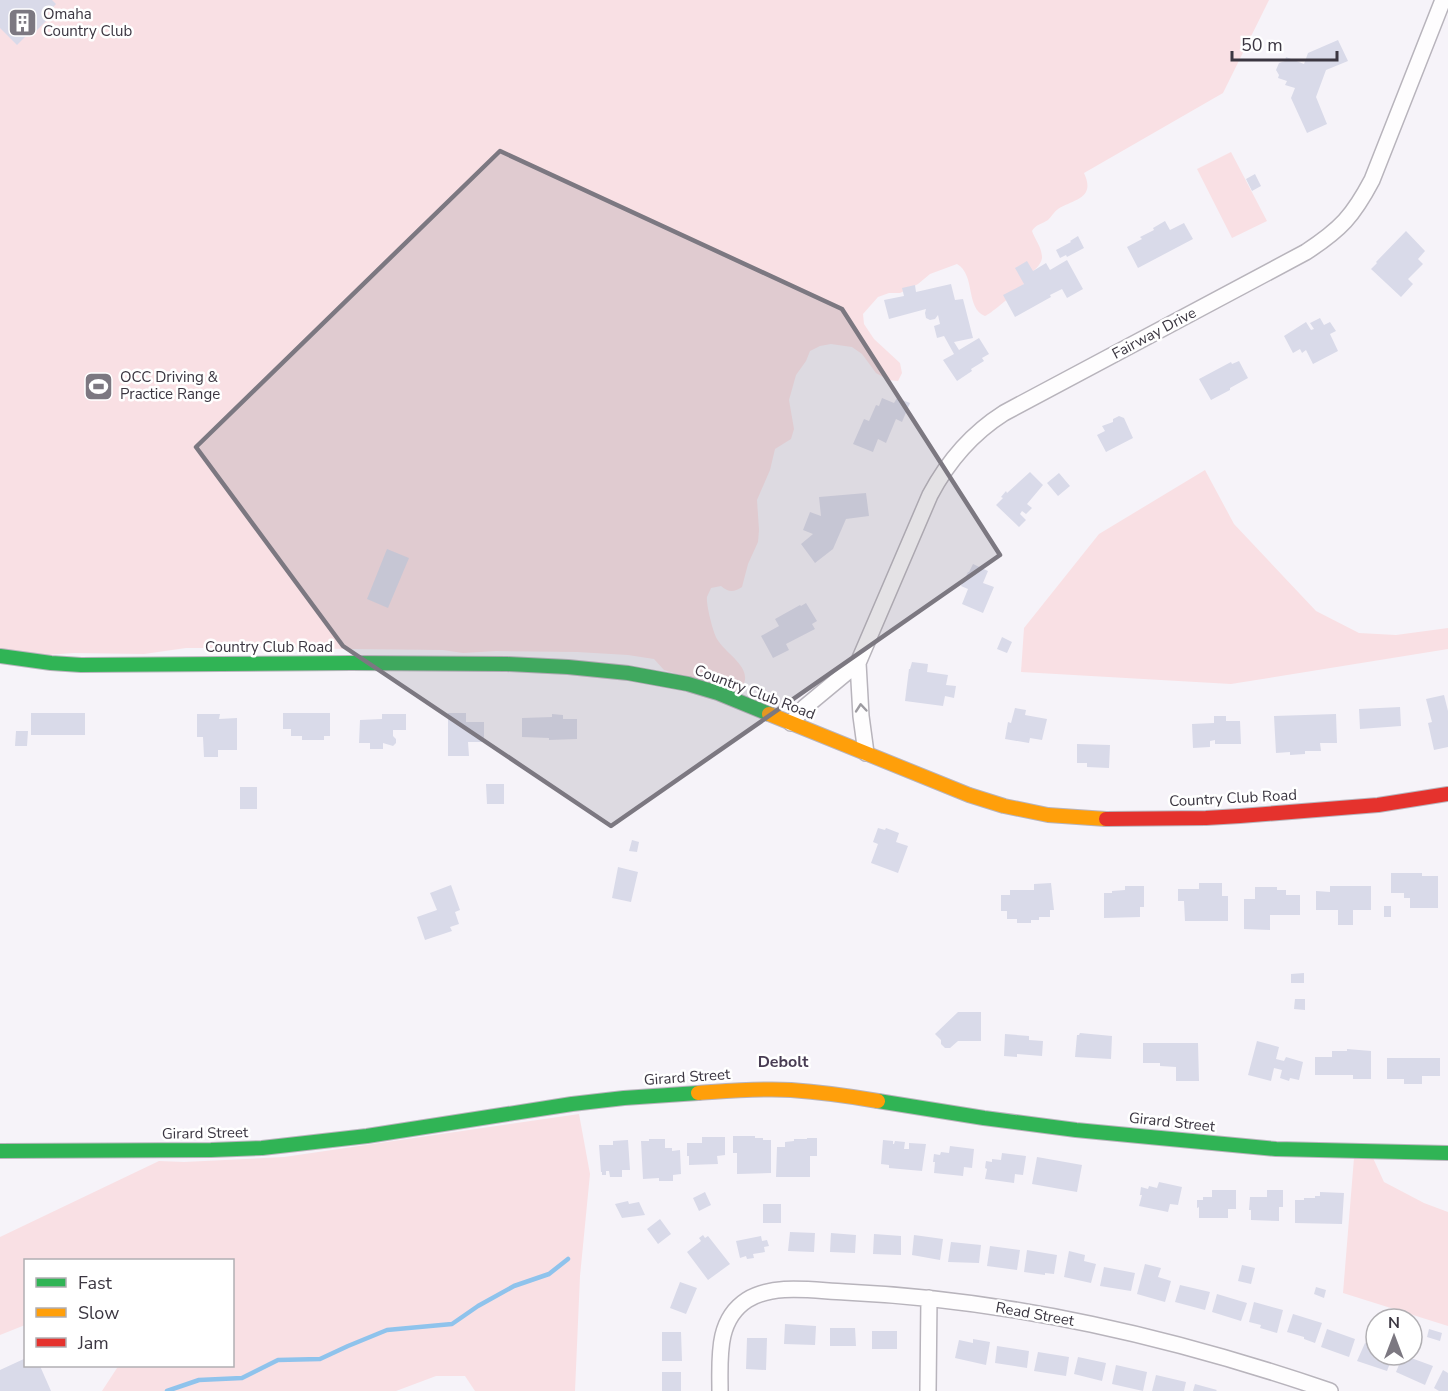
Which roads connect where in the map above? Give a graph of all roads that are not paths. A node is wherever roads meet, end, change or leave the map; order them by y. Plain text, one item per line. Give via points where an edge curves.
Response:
1 (1443, 0) edge
2 (0, 656) edge
3 (858, 663) junction
4 (791, 723) junction
5 (866, 753) junction
6 (1448, 794) edge
7 (0, 1151) edge
8 (1448, 1153) edge
9 (929, 1298) junction
10 (720, 1391) edge
11 (928, 1391) edge
12 (1330, 1391) edge

1 - 3 street, Fairway Drive via 1372,180 1348,218 1306,252 986,425 940,475
2 - 4 street, Country Club Road via 82,665 369,663 603,669 691,684
3 - 4 street, Fairway Drive
5 -> 3 street, Fairway Drive
4 - 5 street, Country Club Road
5 - 6 street, Country Club Road via 1004,806 1099,819 1240,816 1378,805
7 - 8 street, Girard Street via 262,1148 614,1099 789,1090 1076,1130 1264,1148
9 - 10 street, Read Street via 787,1290 759,1294 737,1309 727,1323 720,1347
9 - 11 street
9 - 12 street, Read Street via 1123,1330

